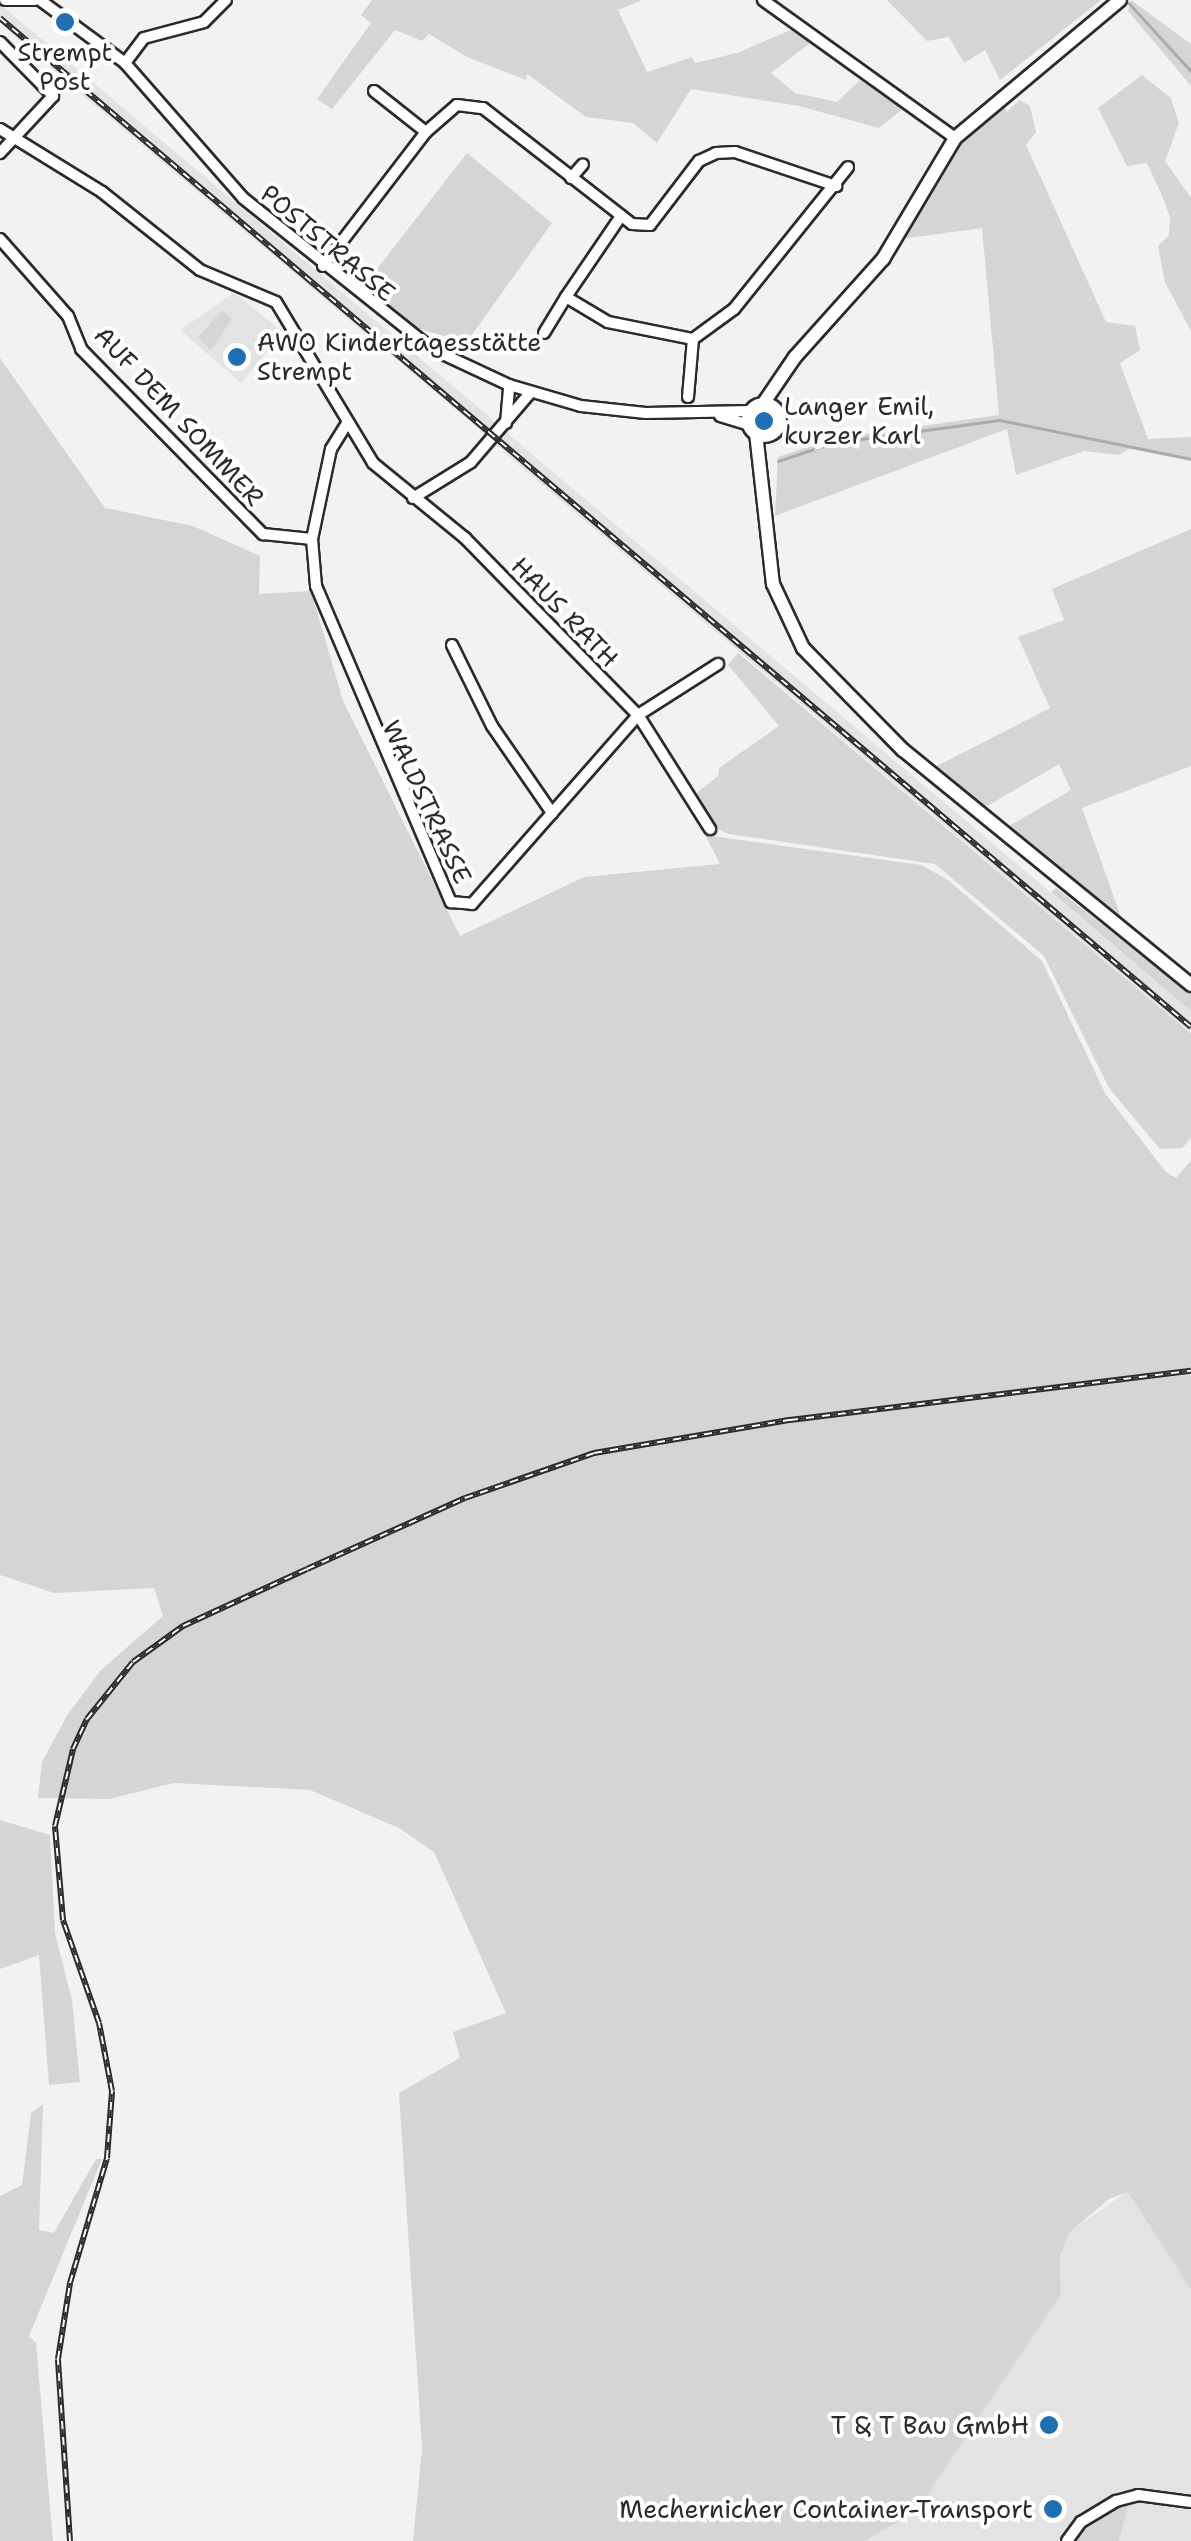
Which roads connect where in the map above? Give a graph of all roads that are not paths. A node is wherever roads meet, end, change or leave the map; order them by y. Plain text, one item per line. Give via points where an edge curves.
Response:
1 (6, 0) edge
2 (38, 0) edge
3 (226, 0) edge
4 (763, 0) edge
5 (1120, 0) edge
6 (0, 42) edge
7 (125, 62) junction
8 (374, 91) dead end
9 (0, 129) edge
10 (426, 132) junction
11 (955, 138) junction
12 (16, 139) junction
13 (0, 153) edge
14 (583, 164) dead end
15 (848, 167) dead end
16 (572, 178) junction
17 (836, 186) junction
18 (621, 216) junction
19 (0, 240) edge
20 (323, 266) junction
21 (566, 298) junction
22 (544, 333) dead end
23 (693, 339) junction
24 (508, 385) junction
25 (531, 392) junction
26 (688, 397) dead end
27 (761, 420) junction
28 (346, 424) junction
29 (506, 424) junction
30 (413, 498) junction
31 (312, 539) junction
32 (452, 645) dead end
33 (718, 664) dead end
34 (638, 715) junction
35 (552, 813) junction
36 (710, 828) dead end
37 (1191, 985) edge
38 (1191, 2502) edge
39 (1067, 2541) edge

1 - 2 street
2 - 7 street, POSTSTRASSE
3 - 7 street via 204,22 144,38
4 - 11 street
5 - 11 main road
6 - 12 street via 53,96
7 - 20 street, POSTSTRASSE via 216,172
8 - 10 street
9 - 12 street, HAUS RATH
10 - 16 street via 457,105 473,103
10 - 20 street
11 - 27 main road via 883,259 783,374
12 - 13 street
12 - 28 street, HAUS RATH via 102,192 200,270 276,302
14 - 16 street
15 - 17 street
16 - 18 street
17 - 18 street via 734,152 716,153 698,161 650,225
17 - 23 street via 734,309
18 - 21 street
19 - 31 street, AUF DEM SOMMER via 68,316 81,348 263,534
20 - 24 street, POSTSTRASSE via 400,328
21 - 22 street
21 - 23 street via 608,322
23 - 26 street
24 - 25 street, POSTSTRASSE
24 - 29 street
25 - 27 street, POSTSTRASSE via 612,410
25 - 29 street
27 - 37 main road via 772,584 792,634 879,728
28 - 30 street, HAUS RATH
28 - 31 street, WALDSTRASSE via 331,449
29 - 30 street via 471,462
30 - 34 street, HAUS RATH via 465,538
31 - 35 street, WALDSTRASSE via 316,586 330,632 451,902 472,904
32 - 35 street via 492,726
33 - 34 street, WALDSTRASSE
34 - 35 street, WALDSTRASSE
34 - 36 street, HAUS RATH
38 - 39 street via 1138,2495 1116,2501 1081,2522

